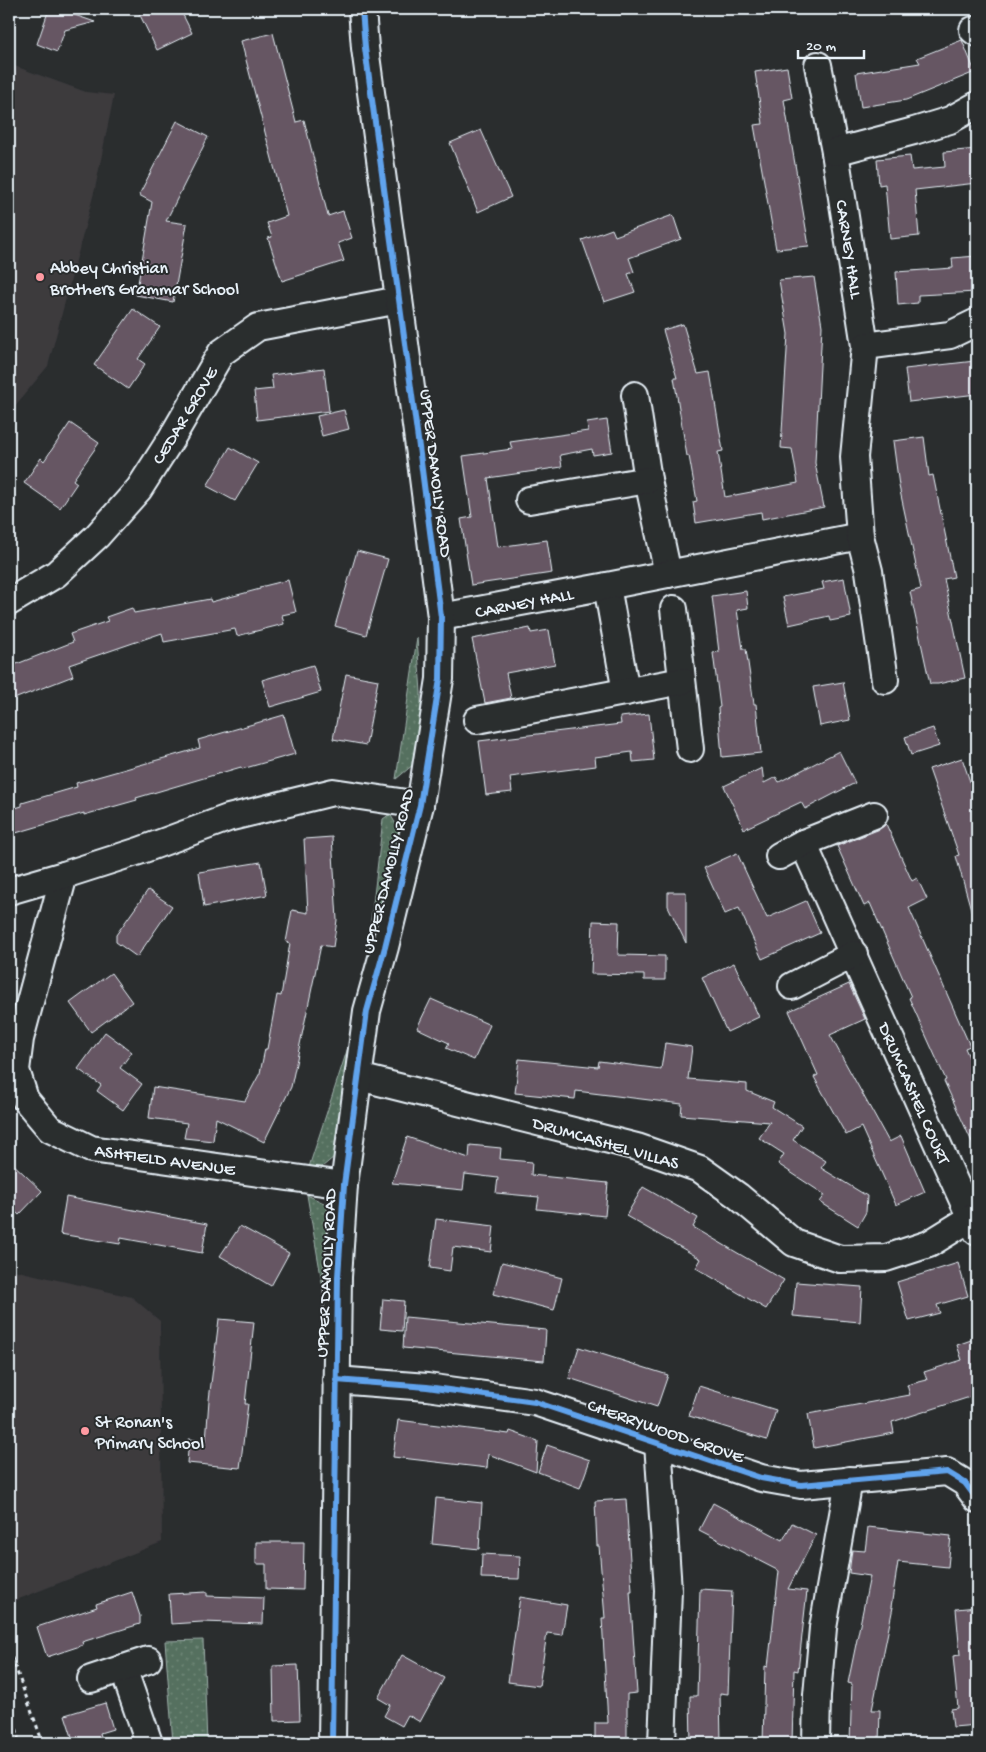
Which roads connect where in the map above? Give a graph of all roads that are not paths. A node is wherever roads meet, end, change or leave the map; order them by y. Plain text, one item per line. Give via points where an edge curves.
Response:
1 (362, 9) edge
2 (818, 66) dead end
3 (977, 105) edge
4 (835, 152) junction
5 (399, 300) junction
6 (977, 322) edge
7 (865, 346) junction
8 (635, 396) dead end
9 (648, 480) junction
10 (529, 500) dead end
11 (860, 536) junction
12 (668, 574) junction
13 (607, 586) junction
14 (9, 602) edge
15 (674, 609) dead end
16 (440, 617) junction
17 (885, 680) dead end
18 (682, 681) junction
19 (626, 692) junction
20 (477, 720) dead end
21 (690, 749) dead end
22 (420, 805) junction
23 (874, 816) dead end
24 (803, 843) junction
25 (779, 856) dead end
26 (64, 876) junction
27 (9, 891) edge
28 (854, 954) junction
29 (792, 986) dead end
30 (359, 1077) junction
31 (344, 1185) junction
32 (974, 1225) edge
33 (336, 1380) junction
34 (658, 1443) junction
35 (849, 1480) junction
36 (977, 1499) edge
37 (148, 1660) dead end
38 (123, 1668) junction
39 (91, 1679) dead end
40 (149, 1743) edge
41 (332, 1743) edge
42 (662, 1743) edge
43 (816, 1743) edge

1 - 5 street, UPPER DAMOLLY ROAD
2 - 4 street, CARNEY HALL
3 - 4 street via 950,120
4 - 7 street, CARNEY HALL
5 - 14 street, CEDAR GROVE via 258,327 221,353 171,439 125,505 56,574
5 - 16 street, UPPER DAMOLLY ROAD
6 - 7 street via 950,335
7 - 11 street, CARNEY HALL via 854,457
8 - 9 street
9 - 10 street
9 - 12 street
11 - 12 street, CARNEY HALL
11 - 17 street, CARNEY HALL via 869,571
12 - 13 street, CARNEY HALL
13 - 16 street, CARNEY HALL
13 - 19 street
15 - 18 street
16 - 22 street, UPPER DAMOLLY ROAD via 440,679
18 - 19 street
18 - 21 street
19 - 20 street
22 - 26 street via 333,792 228,818
22 - 30 street, UPPER DAMOLLY ROAD via 367,1012
23 - 24 street
24 - 25 street
24 - 28 street, DRUMCASHEL COURT
26 - 27 street
26 - 31 street, ASHFIELD AVENUE via 20,1039 16,1070 25,1099 50,1129 91,1149
28 - 29 street
28 - 32 street, DRUMCASHEL COURT
30 - 31 street, UPPER DAMOLLY ROAD
30 - 32 street, DRUMCASHEL VILLAS via 637,1147 700,1169 794,1243 840,1259 886,1258
31 - 33 street, UPPER DAMOLLY ROAD
33 - 34 street, CHERRYWOOD GROVE via 427,1387 535,1402
33 - 41 street, UPPER DAMOLLY ROAD
34 - 35 street, CHERRYWOOD GROVE via 761,1478 801,1485
34 - 42 street, CHERRYWOOD GROVE via 668,1590
35 - 36 street, CHERRYWOOD GROVE via 947,1472 965,1483
35 - 43 street via 823,1628
37 - 38 street
38 - 39 street
38 - 40 street

